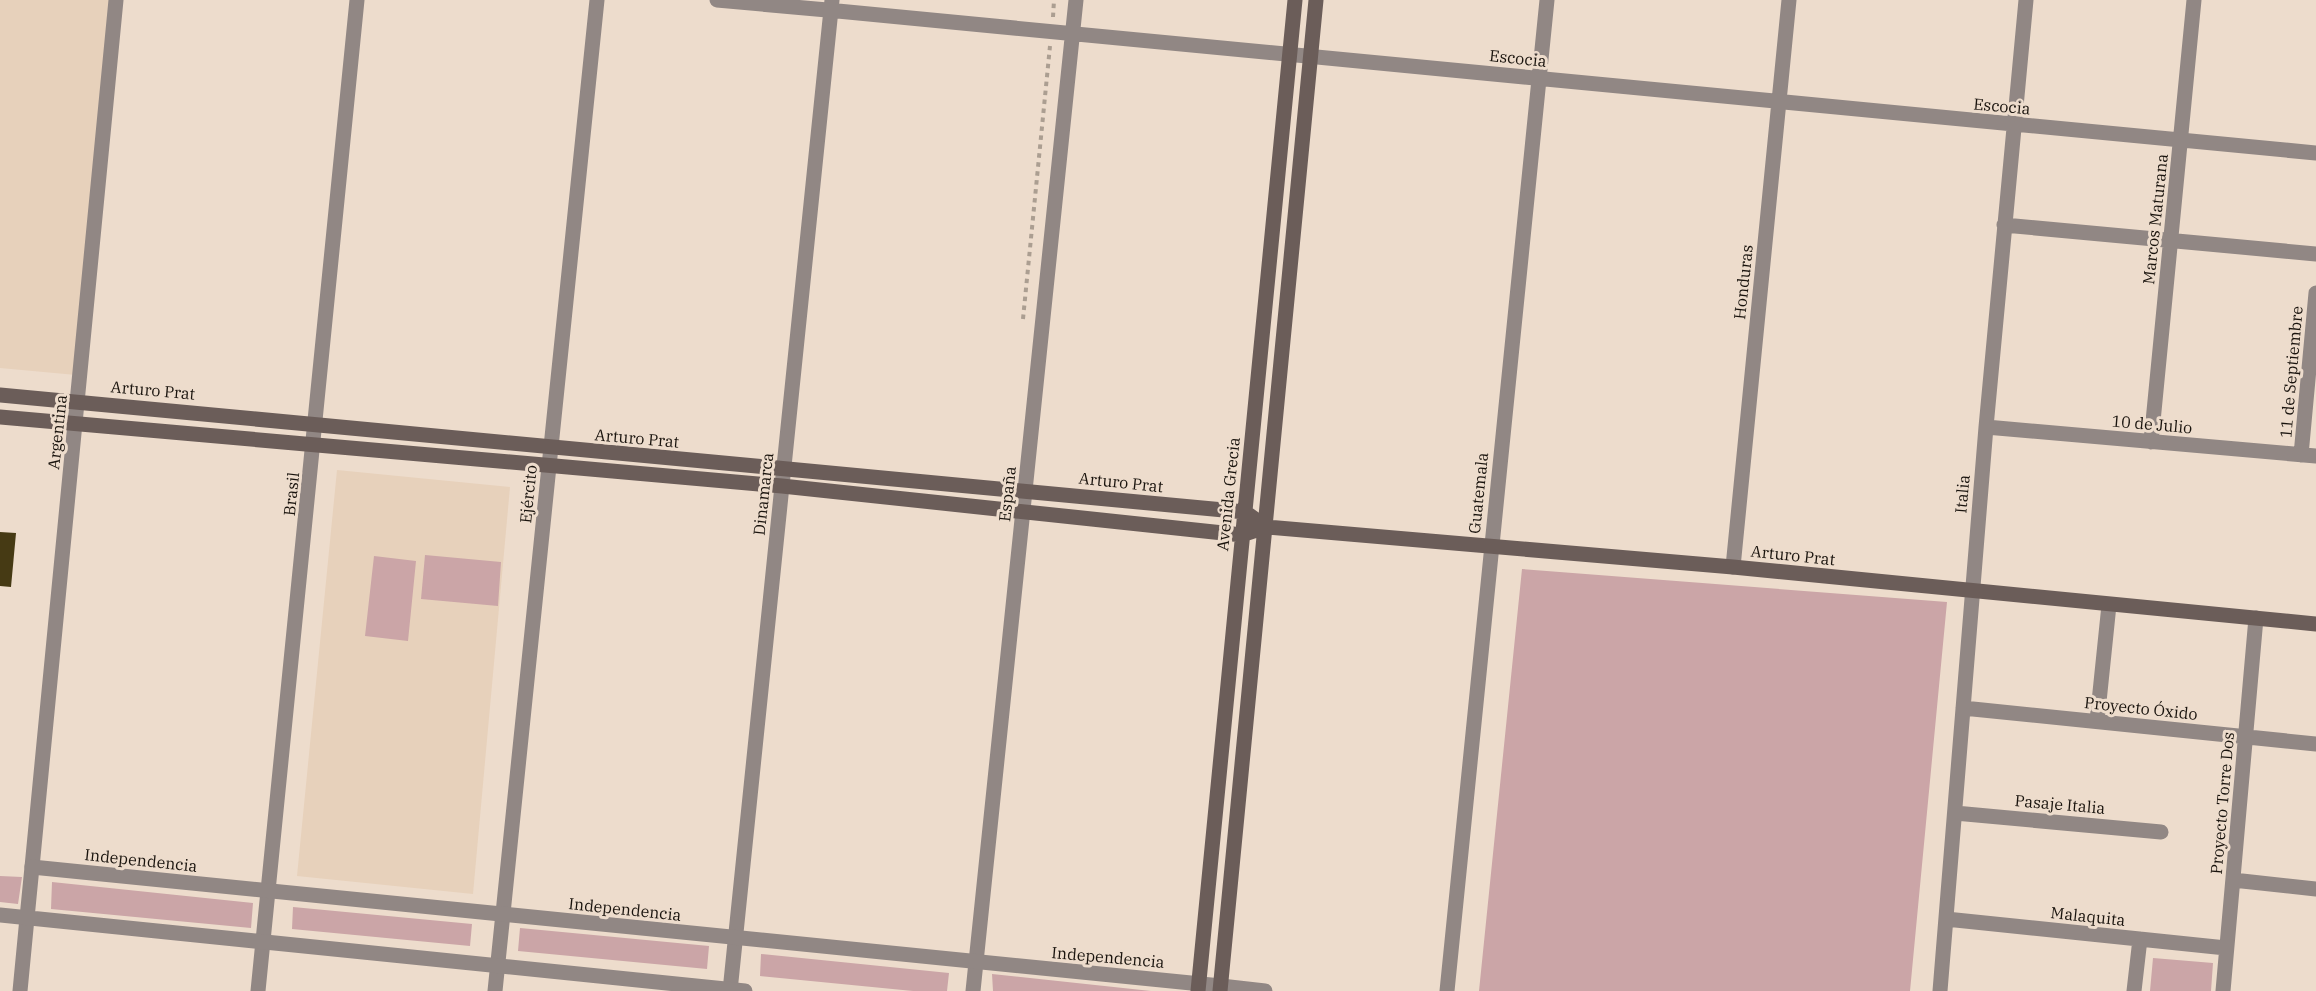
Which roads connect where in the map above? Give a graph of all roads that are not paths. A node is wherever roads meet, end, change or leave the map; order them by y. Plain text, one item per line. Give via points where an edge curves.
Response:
1 (116, 0) edge
2 (357, 0) edge
3 (597, 0) edge
4 (717, 0) edge
5 (1076, 0) edge
6 (1295, 0) edge
7 (1316, 0) edge
8 (1547, 0) edge
9 (1789, 0) edge
10 (2026, 0) edge
11 (2194, 0) edge
12 (831, 5) edge
13 (1073, 32) junction
14 (1290, 53) junction
15 (1311, 56) junction
16 (1539, 78) junction
17 (1779, 102) junction
18 (2014, 125) junction
19 (2181, 141) junction
20 (2316, 153) edge
21 (2004, 225) junction
22 (2171, 241) junction
23 (2316, 254) edge
24 (2316, 293) edge
25 (0, 395) edge
26 (78, 401) junction
27 (0, 417) edge
28 (316, 423) junction
29 (76, 424) junction
30 (1986, 427) junction
31 (2151, 442) junction
32 (314, 446) junction
33 (551, 448) junction
34 (2309, 455) edge
35 (549, 464) junction
36 (783, 470) junction
37 (782, 486) junction
38 (1025, 490) junction
39 (1023, 510) junction
40 (1245, 512) junction
41 (1266, 527) junction
42 (1242, 535) junction
43 (1490, 547) junction
44 (1733, 567) junction
45 (1972, 591) junction
46 (2109, 605) junction
47 (2256, 618) junction
48 (2316, 624) edge
49 (1963, 708) junction
50 (2097, 721) junction
51 (2245, 736) junction
52 (2316, 744) edge
53 (1955, 813) junction
54 (2161, 832) dead end
55 (32, 867) junction
56 (2233, 880) junction
57 (2316, 889) edge
58 (268, 891) junction
59 (0, 915) edge
60 (502, 915) junction
61 (27, 918) junction
62 (1946, 919) junction
63 (735, 939) junction
64 (2140, 939) junction
65 (263, 942) junction
66 (2226, 948) junction
67 (976, 963) junction
68 (497, 966) junction
69 (1198, 987) edge
70 (1220, 988) edge
71 (735, 990) edge
72 (20, 991) edge
73 (258, 991) edge
74 (495, 991) edge
75 (973, 991) edge
76 (1265, 991) edge
77 (1447, 991) edge
78 (1940, 991) edge
79 (2134, 991) edge
80 (2223, 991) edge

1 - 26 street, Argentina
2 - 28 street, Brasil
3 - 33 street, Ejército
4 - 12 street, Escocia
5 - 13 street, España
6 - 14 main road, Avenida Grecia
7 - 15 main road
8 - 16 street, Guatemala
9 - 17 street, Honduras
10 - 18 street, Italia
11 - 19 street, Marcos Maturana
12 - 13 street, Escocia
12 - 36 street, Dinamarca
13 - 14 street, Escocia
13 - 38 street, España
14 - 15 street, Escocia
14 - 40 main road, Avenida Grecia
15 - 16 street, Escocia
15 - 41 main road
16 - 17 street, Escocia
16 - 43 street, Guatemala
17 - 18 street, Escocia
17 - 44 street, Honduras
18 - 19 street, Escocia
18 - 21 street, Italia
19 - 20 street, Escocia
19 - 22 street, Marcos Maturana
21 - 22 street
21 - 30 street, Italia
22 - 23 street
22 - 31 street, Marcos Maturana
24 - 34 street, 11 de Septiembre
25 - 26 main road, Arturo Prat
26 - 28 main road, Arturo Prat
26 - 29 street, Argentina
27 - 29 main road, Arturo Prat
28 - 32 street, Brasil
28 - 33 main road, Arturo Prat
29 - 32 main road, Arturo Prat
29 - 55 street, Argentina
30 - 31 street, 10 de Julio
30 - 45 street, Italia
31 - 34 street, 10 de Julio
32 - 35 main road, Arturo Prat
32 - 58 street, Brasil
33 - 35 street, Ejército
33 - 36 main road, Arturo Prat
35 - 37 main road, Arturo Prat
35 - 60 street, Ejército
36 - 37 street, Dinamarca
36 - 38 main road, Arturo Prat
37 - 39 main road, Arturo Prat
37 - 63 street, Dinamarca
38 - 39 street, España
38 - 40 main road, Arturo Prat
39 - 42 main road, Arturo Prat
39 - 67 street, España
40 - 41 main road, Arturo Prat
40 - 42 main road, Avenida Grecia
41 - 42 main road, Arturo Prat
41 - 43 main road, Arturo Prat
41 - 70 main road
42 - 69 main road, Avenida Grecia
43 - 44 main road, Arturo Prat
43 - 77 street, Guatemala
44 - 45 main road, Arturo Prat
45 - 46 main road, Arturo Prat
45 - 49 street, Italia
46 - 47 main road, Arturo Prat
46 - 50 street
47 - 48 main road, Arturo Prat
47 - 51 street, Proyecto Torre Dos
49 - 50 street, Proyecto Óxido
49 - 53 street, Italia
50 - 51 street, Proyecto Óxido
51 - 52 street, Proyecto Óxido
51 - 56 street, Proyecto Torre Dos
53 - 54 street, Pasaje Italia
53 - 62 street, Italia
55 - 58 street, Independencia
55 - 61 street
56 - 57 street
56 - 66 street, Proyecto Torre Dos
58 - 60 street, Independencia
58 - 65 street, Brasil
59 - 61 street
60 - 63 street, Independencia
60 - 68 street, Ejército
61 - 65 street
61 - 72 street
62 - 64 street, Malaquita
62 - 78 street, Italia
63 - 67 street, Independencia
63 - 71 street, Dinamarca
64 - 66 street, Malaquita
64 - 79 street
65 - 68 street
65 - 73 street, Brasil
66 - 80 street, Proyecto Torre Dos
67 - 69 street, Independencia
67 - 75 street, España
68 - 71 street
68 - 74 street, Ejército
69 - 70 street, Independencia
70 - 76 street, Independencia

